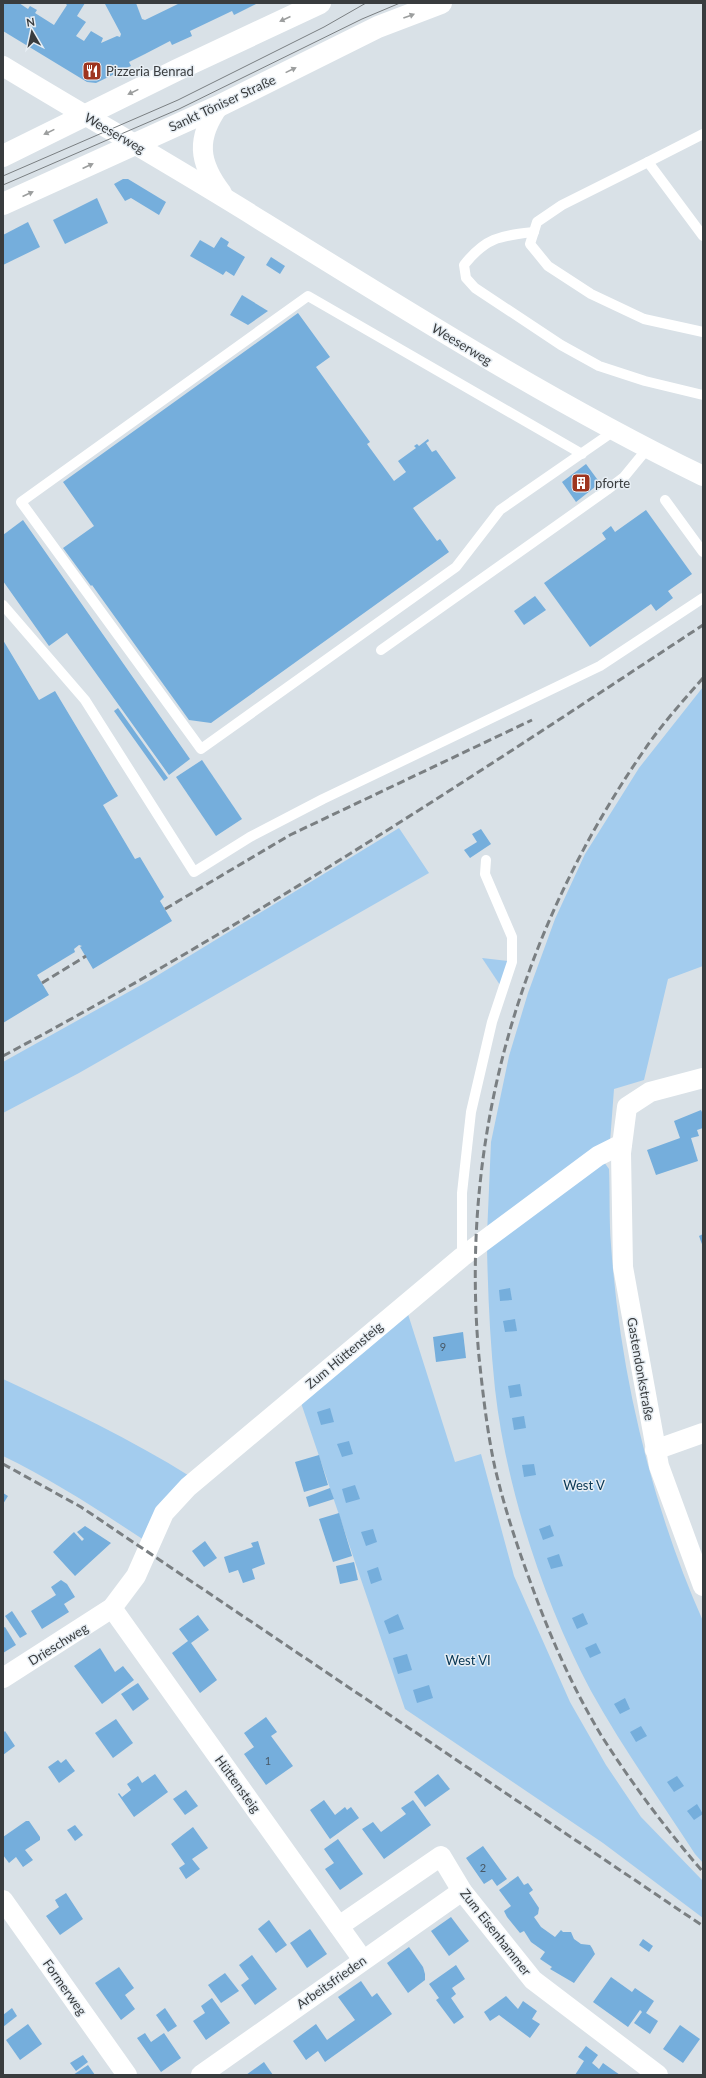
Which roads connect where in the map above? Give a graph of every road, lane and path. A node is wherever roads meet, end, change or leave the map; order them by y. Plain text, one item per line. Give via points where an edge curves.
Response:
1 (320, 3) edge
2 (441, 3) edge
3 (3, 66) edge
4 (219, 106) junction
5 (84, 115) junction
6 (703, 134) edge
7 (135, 144) junction
8 (3, 156) edge
9 (648, 162) junction
10 (227, 200) junction
11 (3, 204) edge
12 (534, 232) junction
13 (703, 236) edge
14 (703, 332) edge
15 (703, 395) edge
16 (614, 431) junction
17 (647, 449) junction
18 (582, 454) junction
19 (703, 476) edge
20 (665, 500) dead end
21 (703, 552) edge
22 (703, 598) edge
23 (3, 606) edge
24 (381, 650) dead end
25 (486, 860) dead end
26 (703, 1078) edge
27 (622, 1144) junction
28 (462, 1257) junction
29 (703, 1433) edge
30 (655, 1450) junction
31 (703, 1586) edge
32 (112, 1608) junction
33 (3, 1678) edge
34 (462, 1891) junction
35 (3, 1900) edge
36 (339, 1926) junction
37 (363, 1960) junction
38 (127, 2075) edge
39 (201, 2075) edge
40 (658, 2075) edge

1 -> 5 main road
4 -> 2 main road, Sankt Töniser Straße via 378,27
3 - 5 street, Weeserweg
4 - 7 main road, Sankt Töniser Straße
4 - 10 street, Weeserweg via 203,134 204,156 210,176
5 - 7 street, Weeserweg
5 -> 8 main road
6 - 9 lane
7 - 10 street, Weeserweg
11 -> 7 main road, Sankt Töniser Straße
9 - 12 lane via 562,205 537,222
9 - 13 lane
10 - 16 street, Weeserweg via 503,369
12 - 14 lane via 530,244 548,266 591,294 644,319
12 - 15 lane via 504,236 486,242 475,250 464,265 466,278 475,288 561,345 599,366 645,381
16 - 17 street, Weeserweg
16 - 18 lane
17 - 19 street, Weeserweg
17 - 24 lane via 624,477 607,490
18 - 18 lane via 500,510 456,567 201,749 21,502 308,296
20 - 21 lane
22 - 23 lane via 600,666 323,799 250,837 194,872 85,700
25 - 28 lane via 486,874 512,937 512,962 492,1022 471,1112 462,1193
26 - 27 street, Gastendonkstraße via 650,1092 627,1107
27 - 28 street, Zum Hüttensteig via 598,1156
27 - 30 street, Gastendonkstraße via 623,1267
28 - 32 street, Zum Hüttensteig via 188,1487 164,1513 136,1576
29 - 30 street
30 - 31 street, Gastendonkstraße
32 - 33 street, Drieschweg
32 - 36 street, Hüttensteig
34 - 36 street, Zum Eisenhammer via 441,1856
34 - 37 street, Arbeitsfrieden
34 - 40 street, Zum Eisenhammer via 533,1980
35 - 38 street, Formerweg
36 - 37 street, Hüttensteig
37 - 39 street, Arbeitsfrieden

